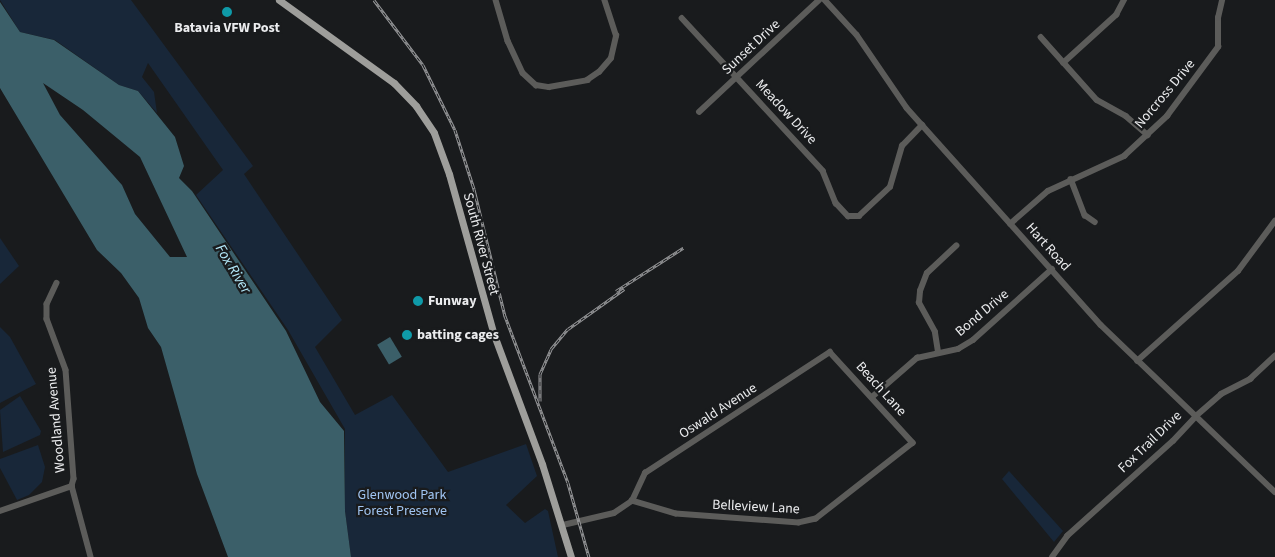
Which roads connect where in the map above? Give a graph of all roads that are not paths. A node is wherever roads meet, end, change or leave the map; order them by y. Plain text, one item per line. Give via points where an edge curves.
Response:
1 (279, 0) edge
2 (496, 0) edge
3 (604, 0) edge
4 (819, 0) edge
5 (825, 0) edge
6 (1124, 0) edge
7 (1222, 0) edge
8 (682, 18) dead end
9 (1041, 37) dead end
10 (1063, 63) junction
11 (737, 77) junction
12 (699, 112) dead end
13 (922, 125) junction
14 (1148, 135) junction
15 (1071, 179) junction
16 (1275, 221) edge
17 (1095, 222) dead end
18 (1010, 224) junction
19 (956, 246) dead end
20 (1052, 269) junction
21 (57, 283) dead end
22 (830, 352) joint
23 (938, 352) junction
24 (1275, 356) edge
25 (1137, 361) junction
26 (872, 397) junction
27 (1196, 416) junction
28 (913, 443) joint
29 (72, 486) junction
30 (1275, 492) edge
31 (632, 502) junction
32 (0, 511) edge
33 (563, 525) junction
34 (91, 557) edge
35 (571, 557) edge
36 (1052, 557) edge

1 - 33 main road, South River Street via 394,83 416,106 434,133 447,167 496,343
2 - 3 street via 510,47 523,73 536,85 549,87 587,80 611,58 616,36
4 - 11 street, Sunset Drive
5 - 13 street, Hart Road via 857,35 895,93
6 - 10 street via 1116,15
7 - 14 street, Norcross Drive via 1216,51 1184,95
8 - 11 street, Meadow Drive
9 - 10 street
10 - 14 street via 1097,100 1126,116
11 - 12 street, Sunset Drive
11 - 13 street, Meadow Drive via 827,176 841,210 853,218 890,187 902,146
13 - 18 street, Hart Road
14 - 15 street, Norcross Drive via 1111,164
15 - 17 street via 1085,215
15 - 18 street, Norcross Drive via 1048,191
16 - 25 street via 1238,271
18 - 20 street, Hart Road
19 - 23 street via 928,272 920,291 919,303 935,332
20 - 23 street, Bond Drive via 973,340 958,349
20 - 25 street, Hart Road
21 - 29 street, Woodland Avenue via 47,304 47,319 66,370
22 - 26 street, Beach Lane
22 - 31 street, Oswald Avenue via 645,473
23 - 26 street, Bond Drive via 913,361
24 - 27 street, Fox Trail Drive via 1250,379 1221,394
25 - 27 street, Hart Road
26 - 28 street, Beach Lane
27 - 30 street, Hart Road
27 - 36 street, Fox Trail Drive via 1173,441 1067,536
28 - 31 street, Belleview Lane via 816,519 807,522 676,514
29 - 32 street
29 - 34 street, Woodland Avenue
31 - 33 street via 614,513
33 - 35 main road, South River Street

